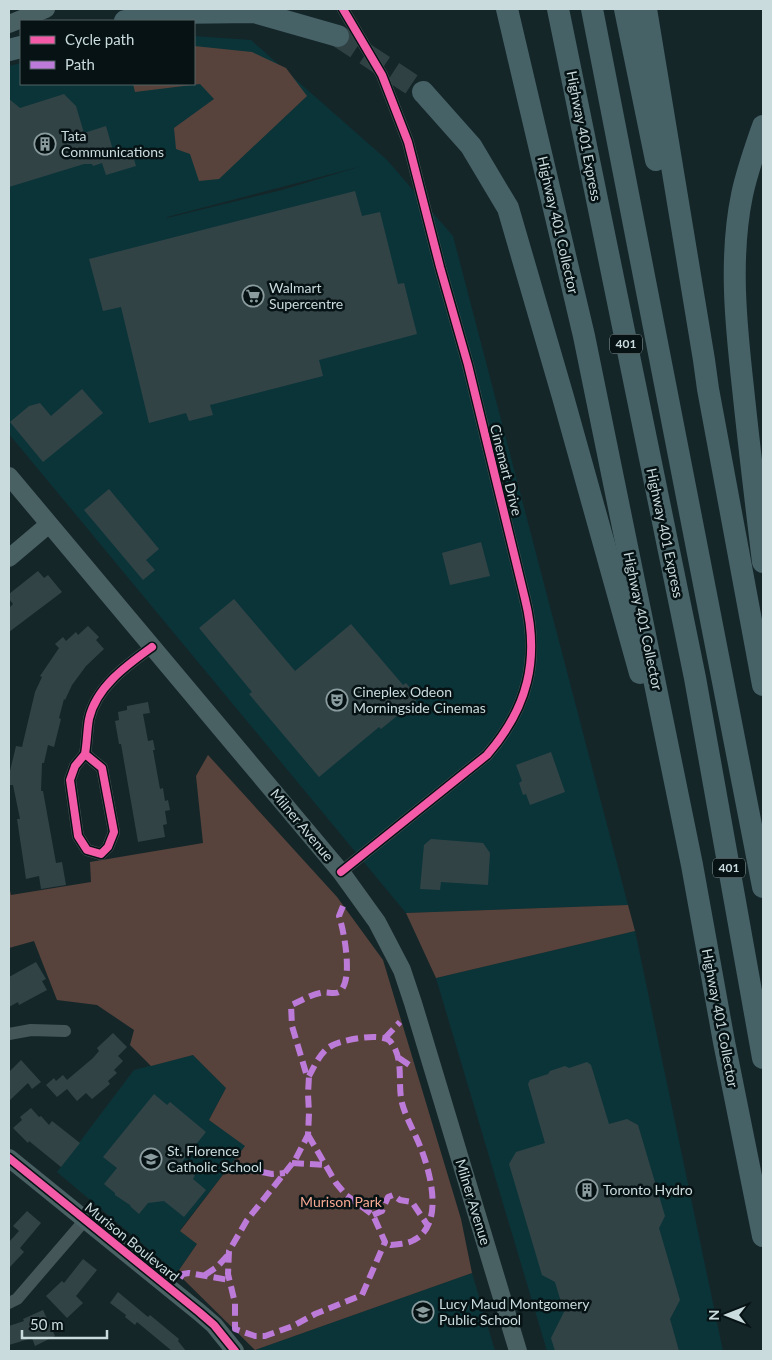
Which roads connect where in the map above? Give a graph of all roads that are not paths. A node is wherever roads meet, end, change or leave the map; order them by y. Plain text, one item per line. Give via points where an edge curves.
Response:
1 (46, 9) edge
2 (507, 9) edge
3 (558, 9) edge
4 (592, 9) edge
5 (625, 9) edge
6 (646, 9) edge
7 (344, 10) edge
8 (130, 20) edge
9 (9, 24) edge
10 (338, 36) tunnel mouth
11 (423, 92) tunnel mouth
12 (763, 126) edge
13 (708, 389) junction
14 (9, 476) edge
15 (48, 525) junction
16 (9, 558) edge
17 (763, 562) edge
18 (763, 614) edge
19 (754, 635) junction
20 (152, 647) junction
21 (763, 685) edge
22 (85, 754) junction
23 (692, 865) junction
24 (341, 872) junction
25 (763, 887) edge
26 (65, 1031) dead end
27 (9, 1034) edge
28 (763, 1058) edge
29 (9, 1158) edge
30 (85, 1220) junction
31 (763, 1236) edge
32 (9, 1303) edge
33 (235, 1351) edge
34 (518, 1351) edge

1 - 9 main road
2 - 23 highway, Highway 401 Collector / 401 via 584,336
3 - 28 highway, Highway 401 Express / 401 via 695,678
4 - 25 highway, Highway 401 Express / 401
5 - 13 highway via 695,364
6 - 13 highway
7 - 24 street, Cinemart Drive via 382,75 408,142 526,599 532,650 528,681 518,710 503,737 487,755
8 - 10 highway via 168,13 254,12
11 - 23 highway via 471,146 508,208 564,397
12 - 17 highway via 742,195 736,237 735,283 738,340
13 - 19 highway
14 - 15 main road, Milner Avenue
15 - 16 main road
15 - 20 main road, Milner Avenue
18 - 19 highway
19 - 21 highway
20 - 22 street via 102,691 90,718
20 - 24 main road, Milner Avenue
22 - 22 street via 102,768 114,832 101,854 86,850 78,836 70,780 75,766
23 - 31 highway, Highway 401 Collector / 401
24 - 34 main road, Milner Avenue via 377,922 402,970
26 - 27 street via 31,1030
29 - 30 main road, Murison Boulevard
30 - 32 street via 17,1299
30 - 33 main road, Murison Boulevard via 210,1321

